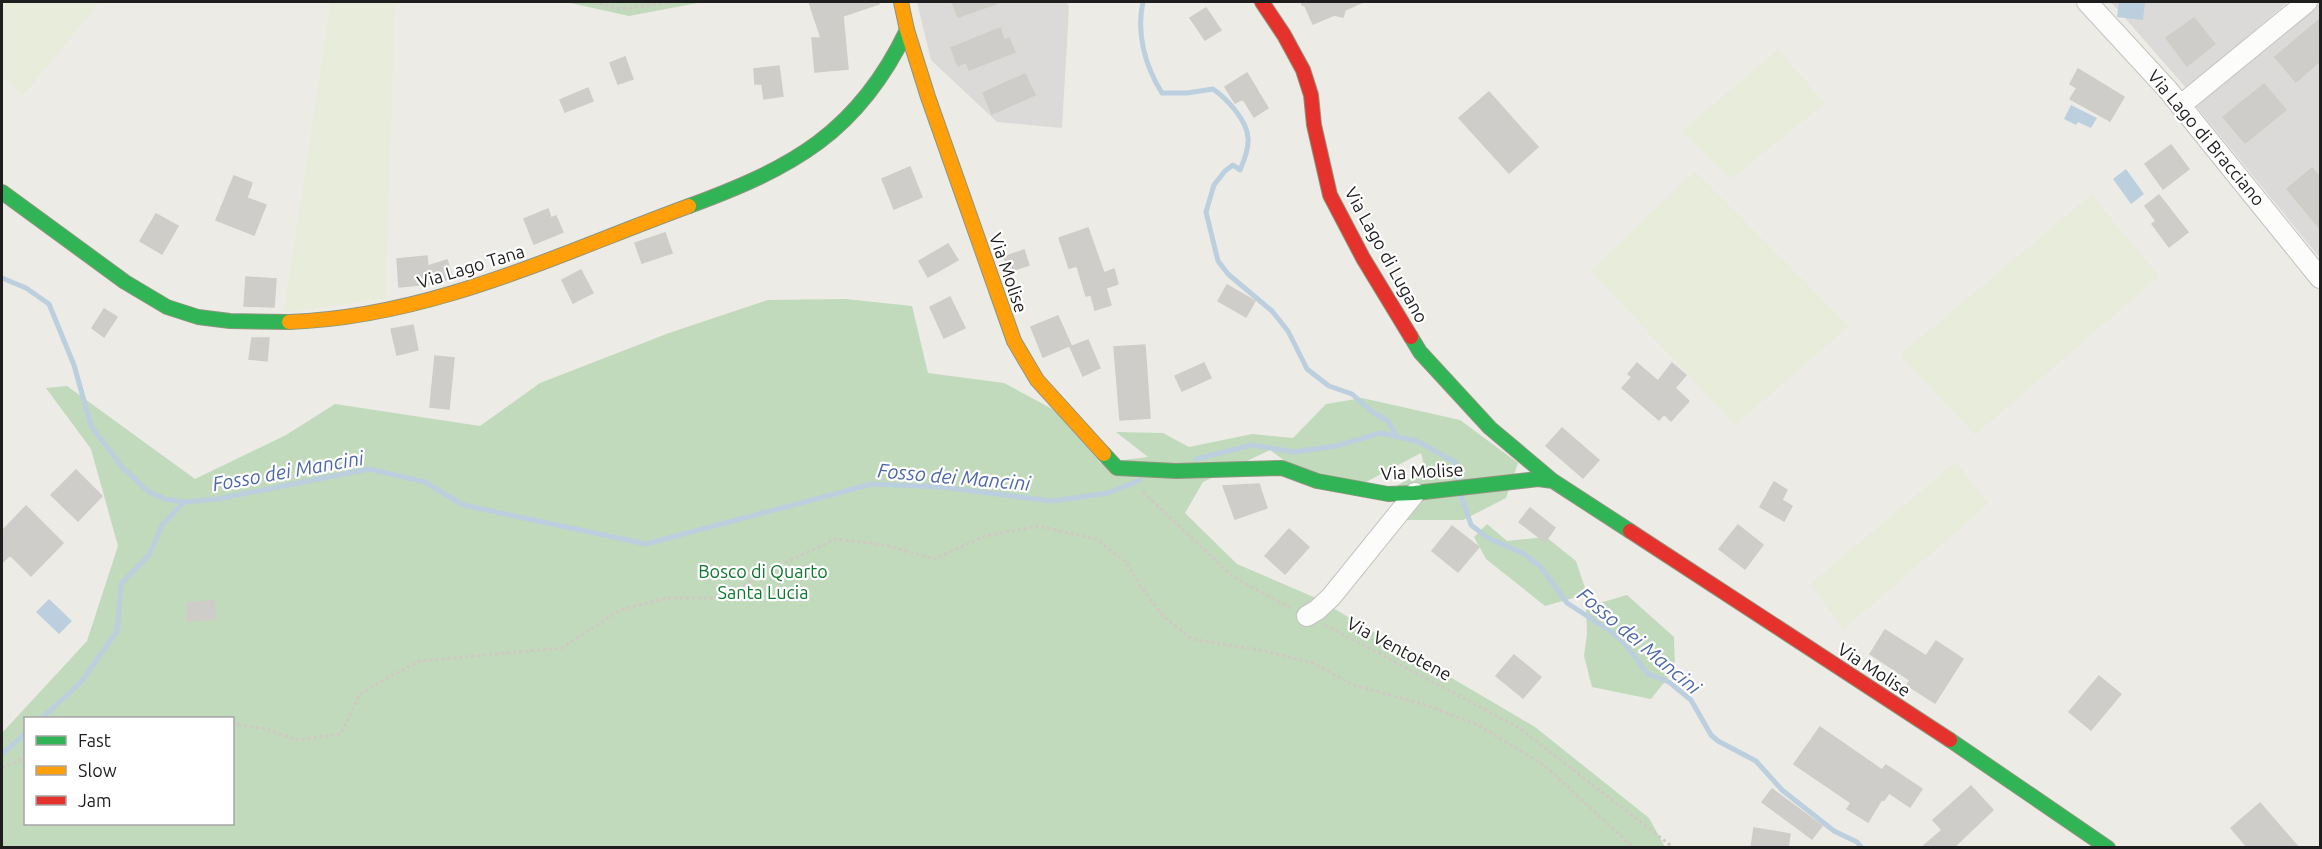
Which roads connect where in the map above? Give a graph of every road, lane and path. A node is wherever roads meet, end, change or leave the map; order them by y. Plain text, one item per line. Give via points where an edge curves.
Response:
1 (594, 2) edge
2 (672, 2) edge
3 (901, 2) edge
4 (1262, 2) edge
5 (2087, 2) edge
6 (2307, 2) edge
7 (908, 30) junction
8 (2181, 105) junction
9 (2, 192) edge
10 (2320, 278) edge
11 (1553, 481) junction
12 (1141, 490) dead end
13 (1415, 493) junction
14 (1307, 616) junction
15 (234, 724) edge
16 (24, 758) edge
17 (2, 768) edge
18 (1634, 848) edge
19 (1674, 848) edge
20 (2108, 848) edge

1 - 2 path via 620,9
3 - 7 street, Via Molise
4 - 11 street, Via Lago di Lugano via 1303,70 1330,195 1368,267 1420,352 1490,429
5 - 8 street, Via Lago di Bracciano
6 - 8 street
7 - 9 street, Via Lago Tana via 867,99 830,135 793,160 719,194 499,280 389,309 280,322 220,320 176,311 122,279
7 - 13 street, Via Molise via 1020,354 1037,380 1117,468 1282,468 1317,481 1365,491
8 - 10 street, Via Lago di Bracciano
11 - 13 street, Via Molise via 1539,479
11 - 20 street, Via Molise
12 - 14 path, Via Ventotene via 1232,576
13 - 14 street via 1331,597
14 - 19 path, Via Ventotene via 1518,728
15 - 18 path via 266,729 297,740 341,734 359,695 420,661 562,648 620,610 667,598 721,598 836,539 885,545 935,559 985,536 1038,526 1096,539 1127,562 1164,617 1192,639 1313,663 1353,685 1423,704 1478,725 1544,765
16 - 17 path

